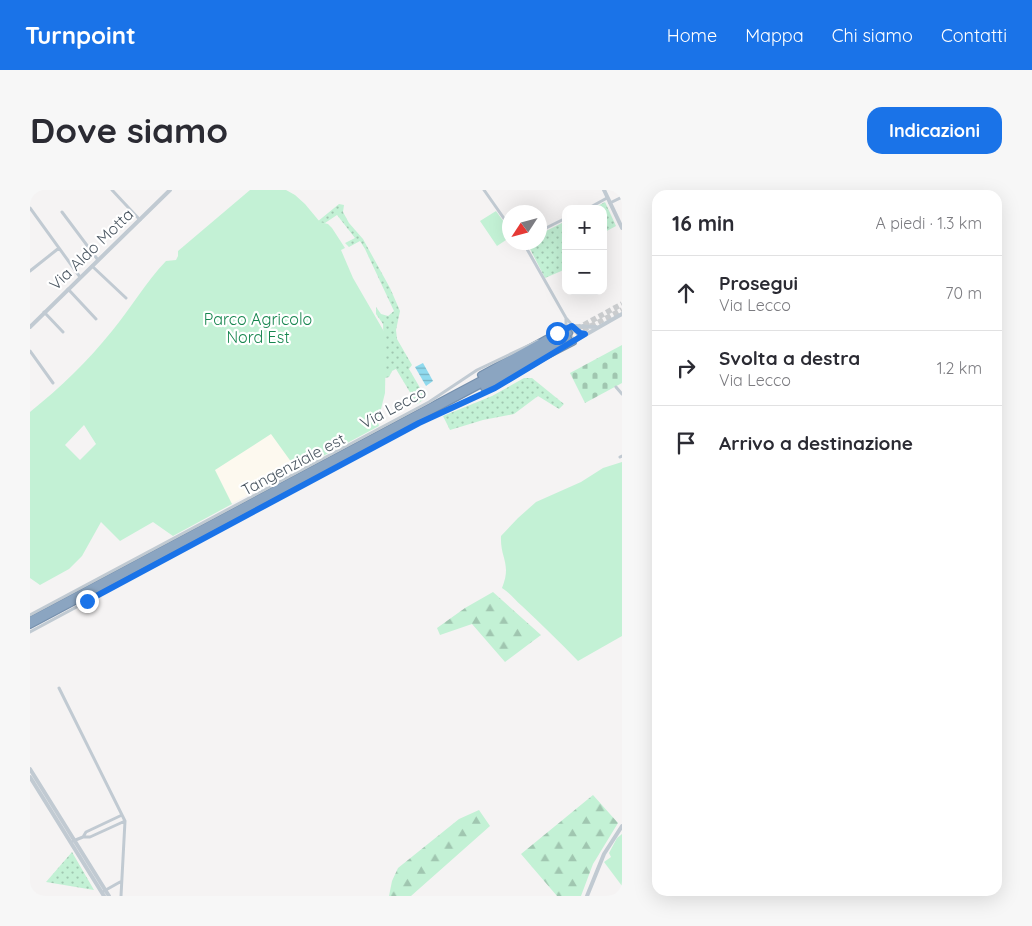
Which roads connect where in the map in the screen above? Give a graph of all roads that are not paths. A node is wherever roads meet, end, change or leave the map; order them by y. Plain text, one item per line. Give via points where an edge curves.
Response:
1 (112, 190) edge
2 (170, 190) edge
3 (484, 190) edge
4 (604, 190) edge
5 (622, 197) edge
6 (608, 198) junction
7 (610, 203) junction
8 (595, 205) edge
9 (30, 208) edge
10 (62, 212) dead end
11 (502, 216) edge
12 (140, 220) junction
13 (562, 220) edge
14 (547, 228) edge
15 (622, 228) edge
16 (59, 248) junction
17 (528, 250) edge
18 (98, 260) junction
19 (92, 266) junction
20 (30, 271) edge
21 (80, 277) junction
22 (68, 289) junction
23 (126, 298) dead end
24 (44, 312) junction
25 (622, 314) edge
26 (566, 318) junction
27 (96, 319) dead end
28 (578, 325) junction
29 (572, 326) junction
30 (600, 326) junction
31 (30, 327) edge
32 (584, 327) junction
33 (63, 332) dead end
34 (559, 332) junction
35 (578, 332) junction
36 (585, 334) junction
37 (570, 338) junction
38 (30, 351) edge
39 (53, 383) dead end
40 (616, 387) dead end
41 (622, 394) edge
42 (454, 396) junction
43 (30, 614) edge
44 (30, 620) edge
45 (30, 625) edge
46 (30, 632) edge
47 (59, 688) dead end
48 (30, 769) edge
49 (30, 777) edge
50 (122, 815) junction
51 (125, 821) junction
52 (622, 826) edge
53 (83, 837) junction
54 (73, 841) junction
55 (121, 881) junction
56 (104, 893) edge
57 (109, 896) edge
58 (121, 896) edge
59 (586, 896) edge

1 - 12 street
2 - 12 street, Via Aldo Motta
3 - 11 street
4 - 6 street
5 - 7 street
6 - 7 street
6 - 8 street
7 - 15 street
9 - 16 street
10 - 18 street
12 - 18 street, Via Aldo Motta
13 - 14 street
16 - 20 street
16 - 21 street
17 - 26 street
18 - 19 street, Via Aldo Motta
19 - 21 street, Via Aldo Motta
19 - 23 street
21 - 22 street, Via Aldo Motta
22 - 24 street, Via Aldo Motta
22 - 27 street
24 - 31 street, Via Aldo Motta
24 - 33 street
25 - 30 street, Via Lecco
26 - 28 street
26 - 29 street
26 - 34 street via 566,325
28 - 29 street, Via Lecco
28 - 32 street, Via Lecco
29 - 34 street, Via Lecco
29 - 35 street
30 - 32 street, Via Lecco
30 - 36 street, Via Lecco
32 - 35 street
32 - 36 street
34 - 42 highway via 474,379
34 - 43 street, Via Lecco via 477,370 429,402
35 - 36 street
36 - 37 street, Via Lecco
37 - 42 highway, Tangenziale est
37 - 42 highway via 484,388
37 - 46 street, Via Lecco via 495,388 419,423
38 - 39 street
40 - 41 street
42 - 44 highway, Tangenziale est
42 - 45 highway, Tangenziale est
47 - 50 street
48 - 54 street
49 - 54 street
50 - 51 street
50 - 53 street via 86,832
51 - 53 street
51 - 55 street
52 - 59 street via 604,854
53 - 54 street
54 - 56 street
55 - 56 street
55 - 58 street
56 - 57 street

